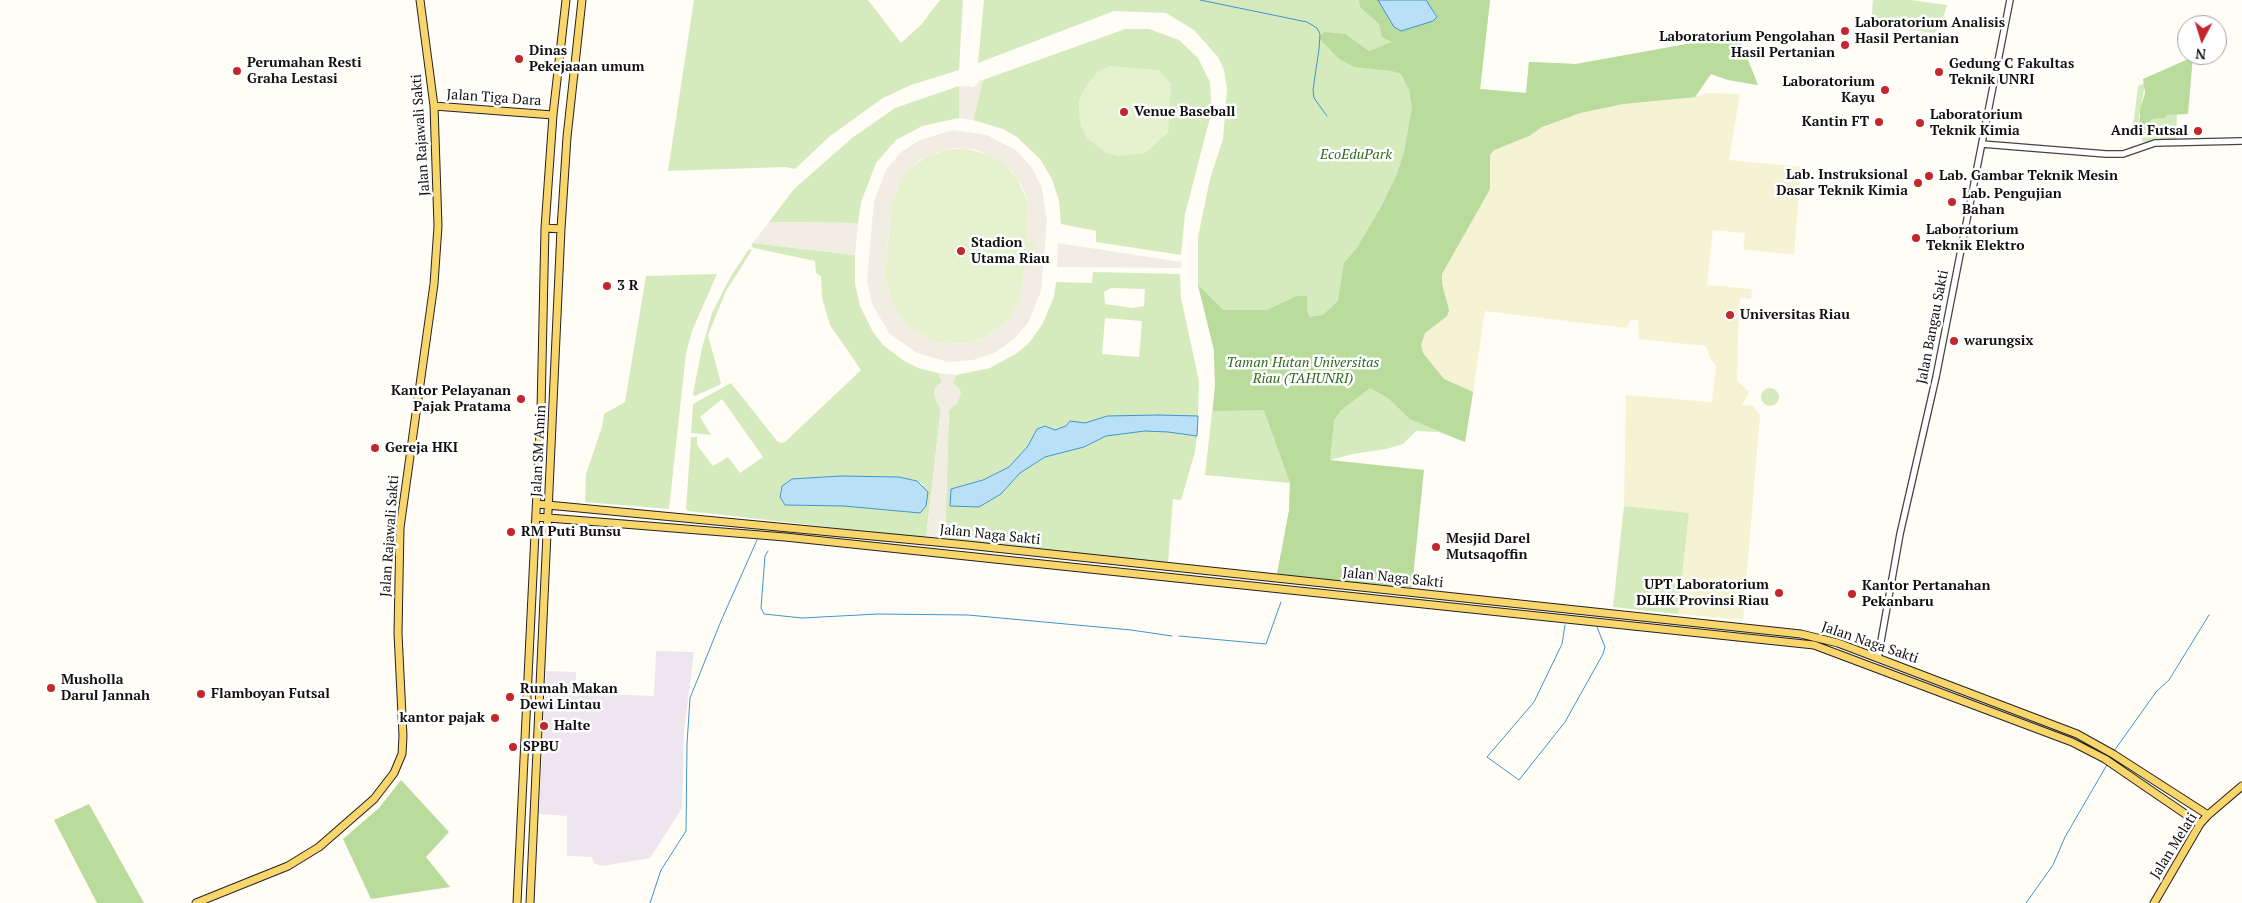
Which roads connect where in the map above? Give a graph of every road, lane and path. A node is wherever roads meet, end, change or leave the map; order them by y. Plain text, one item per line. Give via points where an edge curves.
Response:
1 (420, 0) edge
2 (566, 0) edge
3 (582, 0) edge
4 (2010, 0) edge
5 (434, 106) junction
6 (554, 114) junction
7 (2242, 140) edge
8 (1982, 144) junction
9 (545, 228) junction
10 (561, 229) junction
11 (537, 504) junction
12 (549, 506) junction
13 (536, 517) junction
14 (547, 518) junction
15 (534, 574) junction
16 (546, 574) junction
17 (1878, 658) junction
18 (1953, 686) junction
19 (1950, 695) junction
20 (2242, 786) edge
21 (2208, 815) junction
22 (2200, 824) junction
23 (196, 903) edge
24 (517, 903) edge
25 (530, 903) edge
26 (2154, 903) edge

1 - 5 main road, Jalan Rajawali Sakti
2 - 6 main road, Jalan SM Amin
3 - 10 main road, Jalan SM Amin
4 - 8 street, Jalan Bangau Sakti
5 - 6 main road, Jalan Tiga Dara
5 - 23 main road, Jalan Rajawali Sakti via 439,202 434,284 400,528 398,633 402,754 394,773 374,799 319,847 282,868
6 - 9 main road, Jalan SM Amin
7 - 8 street via 2155,143 2122,154
8 - 17 street, Jalan Bangau Sakti via 1936,377 1900,534
9 - 10 main road
9 - 11 main road, Jalan SM Amin
10 - 12 main road, Jalan SM Amin
11 - 12 main road, Jalan Naga Sakti
11 - 13 main road, Jalan SM Amin
12 - 14 main road, Jalan SM Amin
12 - 17 main road, Jalan Naga Sakti via 967,545 1752,628 1821,639
13 - 14 main road, Jalan Naga Sakti
13 - 15 main road, Jalan SM Amin
14 - 16 main road, Jalan SM Amin
14 - 19 main road, Jalan Naga Sakti via 785,537 1792,641 1825,648
15 - 16 main road
15 - 24 main road, Jalan SM Amin
16 - 25 main road, Jalan SM Amin
17 - 18 main road, Jalan Naga Sakti
18 - 19 main road
18 - 21 main road, Jalan Naga Sakti via 2077,734
19 - 22 main road, Jalan Naga Sakti via 2085,748
20 - 21 main road, Jalan Melati
21 - 22 main road, Jalan Melati
22 - 26 main road, Jalan Melati

